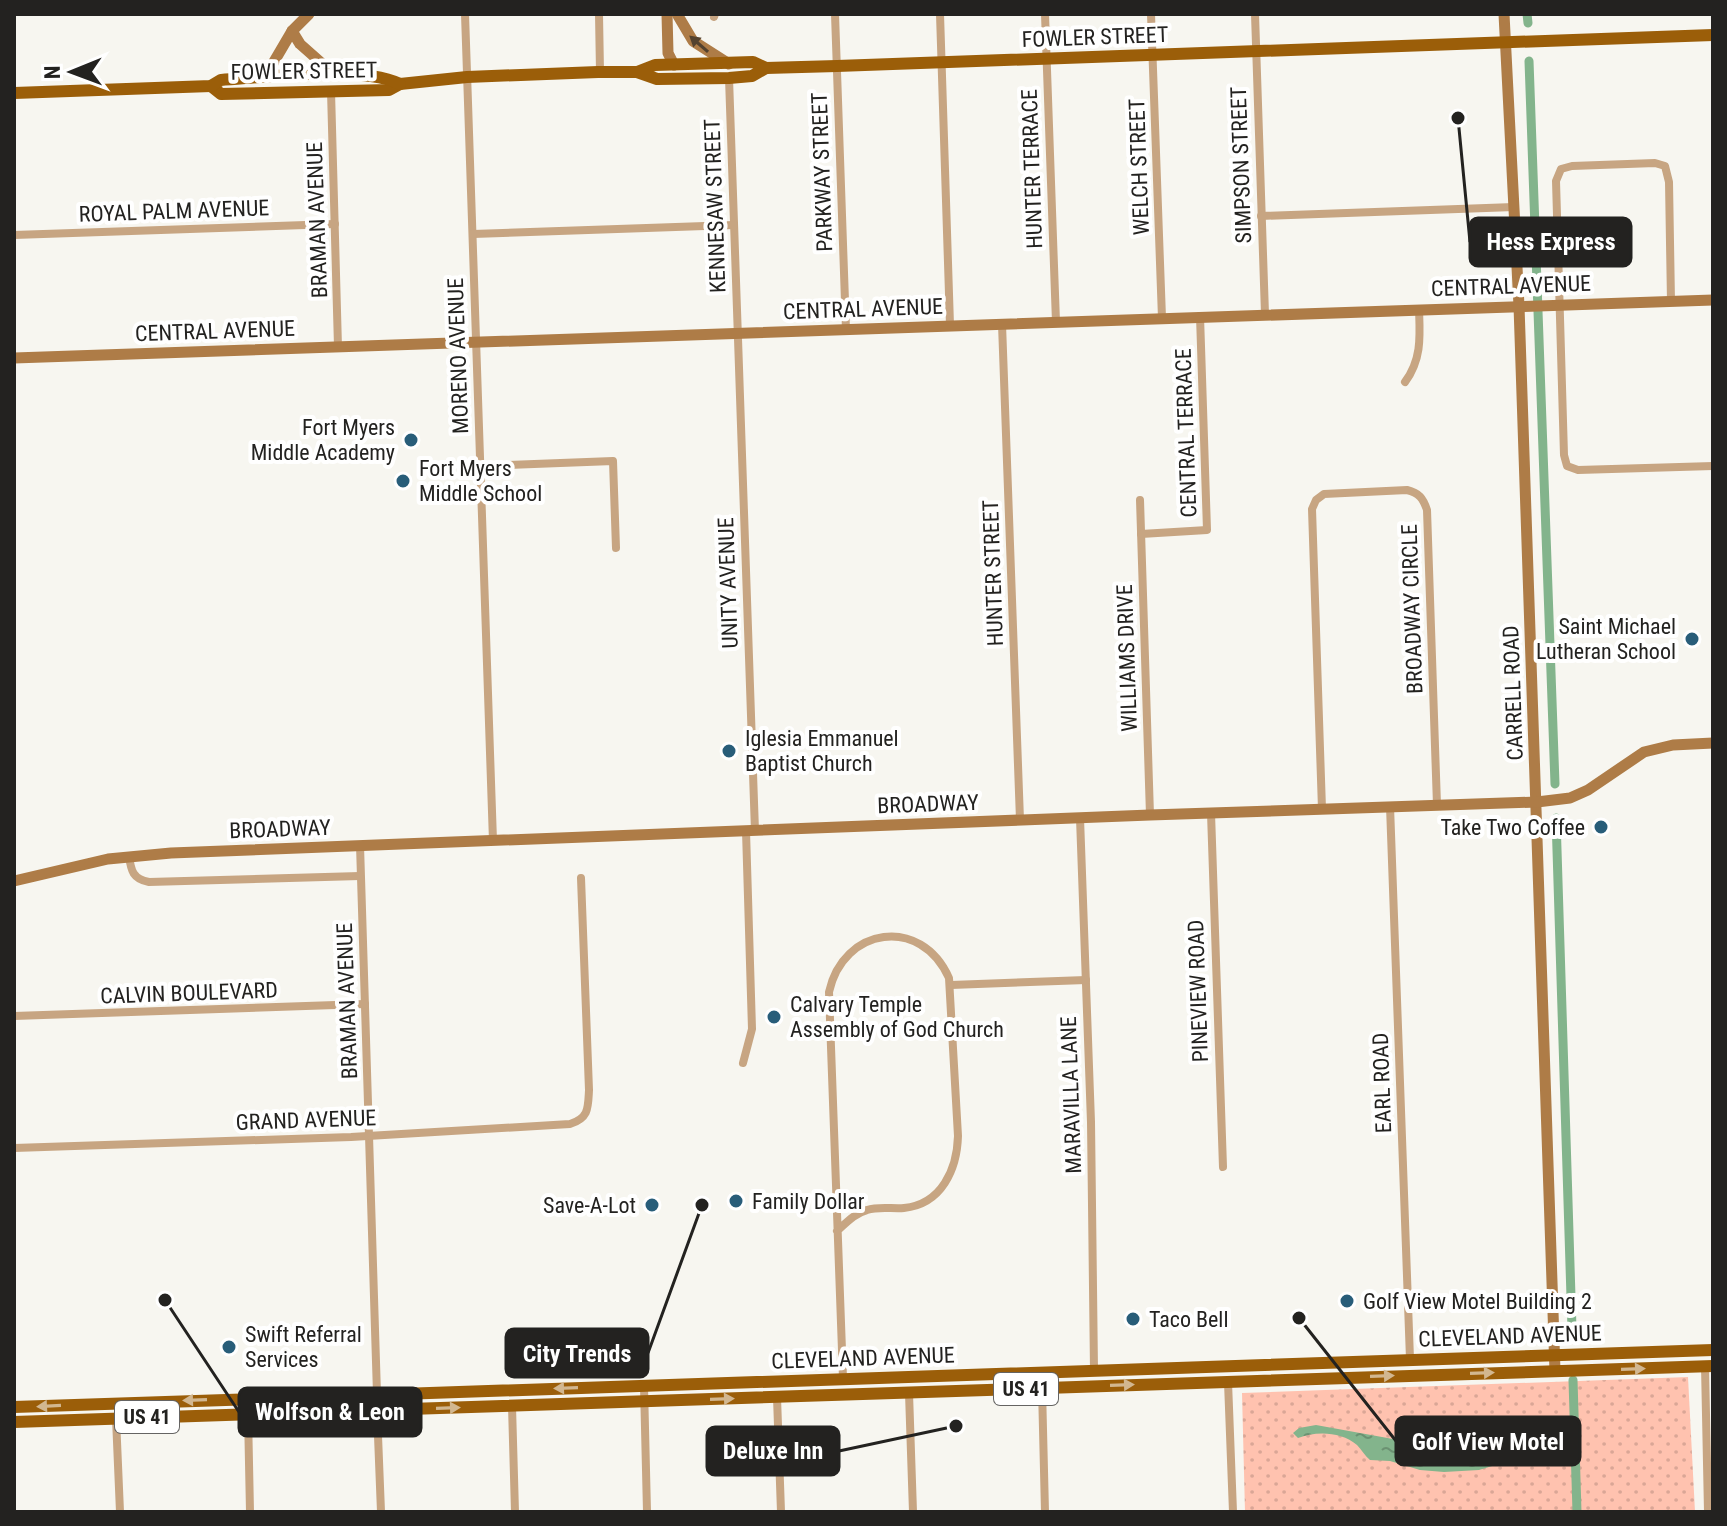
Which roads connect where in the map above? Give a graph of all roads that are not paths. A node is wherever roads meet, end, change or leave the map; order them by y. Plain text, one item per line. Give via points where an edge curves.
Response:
1 (309, 14) edge
2 (465, 14) edge
3 (599, 14) edge
4 (667, 14) edge
5 (677, 14) edge
6 (835, 14) edge
7 (940, 14) edge
8 (1045, 14) edge
9 (1151, 14) edge
10 (1255, 14) edge
11 (1504, 14) edge
12 (292, 31) junction
13 (1713, 35) edge
14 (1504, 43) junction
15 (1255, 52) junction
16 (1153, 55) junction
17 (1047, 59) junction
18 (942, 63) junction
19 (674, 65) junction
20 (837, 66) junction
21 (730, 71) junction
22 (600, 72) junction
23 (637, 72) junction
24 (336, 75) junction
25 (265, 77) junction
26 (467, 77) junction
27 (679, 78) junction
28 (394, 81) junction
29 (211, 86) junction
30 (331, 91) junction
31 (14, 93) edge
32 (243, 93) junction
33 (1514, 207) junction
34 (1261, 216) junction
35 (335, 224) junction
36 (734, 225) junction
37 (473, 234) junction
38 (14, 235) edge
39 (1713, 300) edge
40 (1671, 302) junction
41 (1555, 305) junction
42 (1523, 306) junction
43 (1419, 309) junction
44 (1265, 314) junction
45 (1200, 316) junction
46 (1162, 318) junction
47 (1056, 322) junction
48 (1002, 324) junction
49 (950, 325) junction
50 (846, 330) junction
51 (737, 333) junction
52 (476, 342) junction
53 (338, 347) junction
54 (14, 358) edge
55 (1405, 382) dead end
56 (480, 466) junction
57 (1713, 466) edge
58 (1140, 500) dead end
59 (1141, 534) junction
60 (616, 548) dead end
61 (1713, 743) edge
62 (1537, 802) junction
63 (1437, 805) junction
64 (1390, 806) junction
65 (1322, 809) junction
66 (1211, 813) junction
67 (1150, 815) junction
68 (1080, 818) junction
69 (1020, 820) junction
70 (751, 831) junction
71 (493, 841) junction
72 (360, 845) junction
73 (129, 856) junction
74 (360, 876) junction
75 (581, 878) dead end
76 (14, 881) edge
77 (1086, 980) junction
78 (951, 985) junction
79 (365, 1004) junction
80 (14, 1016) edge
81 (743, 1063) dead end
82 (369, 1136) junction
83 (14, 1148) edge
84 (1223, 1167) dead end
85 (837, 1231) junction
86 (1713, 1350) edge
87 (1555, 1355) junction
88 (1410, 1359) junction
89 (1266, 1365) junction
90 (1709, 1366) edge
91 (1094, 1370) junction
92 (1555, 1371) junction
93 (843, 1378) junction
94 (1228, 1382) junction
95 (644, 1386) junction
96 (1057, 1387) junction
97 (1042, 1388) junction
98 (412, 1393) junction
99 (909, 1393) junction
100 (377, 1394) junction
101 (777, 1397) junction
102 (644, 1401) junction
103 (512, 1406) junction
104 (14, 1407) edge
105 (377, 1410) junction
106 (342, 1411) junction
107 (248, 1414) junction
108 (116, 1418) junction
109 (14, 1422) edge
110 (120, 1512) edge
111 (250, 1512) edge
112 (381, 1512) edge
113 (515, 1512) edge
114 (647, 1512) edge
115 (781, 1512) edge
116 (913, 1512) edge
117 (1045, 1512) edge
118 (1233, 1512) edge
119 (1708, 1512) edge

1 - 12 street
2 - 26 street, MORENO AVENUE
3 - 22 street
4 - 19 street via 668,53
21 -> 5 street via 693,41
6 - 20 street, PARKWAY STREET
7 - 18 street
8 - 17 street, HUNTER TERRACE
9 - 16 street, WELCH STREET
10 - 15 street, SIMPSON STREET
11 - 14 street, CARRELL ROAD
12 - 24 street
12 - 25 street
13 - 14 main road, FOWLER STREET
14 - 15 main road, FOWLER STREET
14 - 33 street, CARRELL ROAD
15 - 16 main road, FOWLER STREET
15 - 34 street, SIMPSON STREET
16 - 17 main road, FOWLER STREET
16 - 46 street, WELCH STREET
17 - 18 main road, FOWLER STREET
17 - 47 street, HUNTER TERRACE
18 - 20 main road, FOWLER STREET
18 - 49 street
19 - 21 main road, FOWLER STREET
19 - 23 main road, FOWLER STREET
19 - 27 main road
20 - 21 main road, FOWLER STREET via 766,68 753,62
20 - 50 street, PARKWAY STREET
21 - 27 main road, FOWLER STREET
21 - 36 street, KENNESAW STREET
22 - 23 main road, FOWLER STREET
22 - 26 main road, FOWLER STREET
23 - 27 main road, FOWLER STREET via 657,79
24 - 25 main road, FOWLER STREET
24 - 28 main road, FOWLER STREET
25 - 29 main road, FOWLER STREET via 221,80
25 - 32 main road
26 - 28 main road, FOWLER STREET
26 - 37 street, MORENO AVENUE
28 - 30 main road, FOWLER STREET via 389,90
29 - 31 main road, FOWLER STREET
29 - 32 main road, FOWLER STREET via 221,94
30 - 32 main road, FOWLER STREET
30 - 35 street, BRAMAN AVENUE
33 - 34 street
33 - 42 street, CARRELL ROAD
34 - 44 street, SIMPSON STREET
35 - 38 street, ROYAL PALM AVENUE
35 - 53 street, BRAMAN AVENUE
36 - 37 street
36 - 51 street, KENNESAW STREET
37 - 52 street, MORENO AVENUE
39 - 40 street, CENTRAL AVENUE
40 - 41 street, CENTRAL AVENUE
40 - 41 street via 1669,182 1665,166 1655,163 1561,169 1556,181
41 - 42 street, CENTRAL AVENUE
41 - 57 street via 1567,466
42 - 43 street, CENTRAL AVENUE
42 - 62 street, CARRELL ROAD
43 - 44 street, CENTRAL AVENUE
43 - 55 street via 1419,356
44 - 45 street, CENTRAL AVENUE
45 - 46 street, CENTRAL AVENUE
45 - 59 street, CENTRAL TERRACE via 1207,530
46 - 47 street, CENTRAL AVENUE
47 - 48 street, CENTRAL AVENUE
48 - 49 street, CENTRAL AVENUE
48 - 69 street, HUNTER STREET
49 - 50 street, CENTRAL AVENUE
50 - 51 street, CENTRAL AVENUE
51 - 52 street, CENTRAL AVENUE
51 - 70 street, UNITY AVENUE
52 - 53 street, CENTRAL AVENUE
52 - 56 street, MORENO AVENUE
53 - 54 street, CENTRAL AVENUE
56 - 60 street via 613,461
56 - 71 street, MORENO AVENUE
58 - 59 street, WILLIAMS DRIVE
59 - 67 street, WILLIAMS DRIVE
61 - 62 street, BROADWAY via 1644,752 1583,793
62 - 63 street, BROADWAY
62 - 87 street, CARRELL ROAD
63 - 64 street, BROADWAY
63 - 65 street, BROADWAY CIRCLE via 1427,510 1416,492 1348,492 1324,494 1312,509
64 - 65 street, BROADWAY
64 - 88 street, EARL ROAD
65 - 66 street, BROADWAY
66 - 67 street, BROADWAY
66 - 84 street, PINEVIEW ROAD
67 - 68 street, BROADWAY
68 - 69 street, BROADWAY
68 - 77 street, MARAVILLA LANE
69 - 70 street, BROADWAY
70 - 71 street, BROADWAY
70 - 81 street, UNITY AVENUE via 752,1029
71 - 72 street, BROADWAY
72 - 73 street, BROADWAY
72 - 74 street, BRAMAN AVENUE
73 - 74 street via 133,875 149,882
73 - 76 street, BROADWAY
74 - 79 street, BRAMAN AVENUE
75 - 82 street, GRAND AVENUE via 588,1105 581,1121
77 - 78 street
77 - 91 street, MARAVILLA LANE
78 - 85 street via 958,1136 954,1167 928,1200 910,1207 864,1210
78 - 85 street via 933,954 902,938 864,943 847,954 835,972 828,1002
79 - 80 street, CALVIN BOULEVARD
79 - 82 street, BRAMAN AVENUE
82 - 83 street, GRAND AVENUE
82 - 100 street, BRAMAN AVENUE
85 - 93 street
86 - 87 main road, CLEVELAND AVENUE / US 41
87 - 88 main road, CLEVELAND AVENUE / US 41
87 - 92 street, CARRELL ROAD
88 - 89 main road, CLEVELAND AVENUE / US 41
89 - 91 main road, CLEVELAND AVENUE / US 41
89 - 94 main road
92 -> 90 main road, CLEVELAND AVENUE / US 41
90 - 119 street
91 - 93 main road, CLEVELAND AVENUE / US 41
91 - 96 main road
94 -> 92 main road, CLEVELAND AVENUE / US 41
93 - 95 main road, CLEVELAND AVENUE / US 41
96 -> 94 main road, CLEVELAND AVENUE / US 41
94 - 118 street
95 -> 98 main road, CLEVELAND AVENUE / US 41
95 - 102 street
96 - 97 main road, CLEVELAND AVENUE / US 41
97 - 99 main road, CLEVELAND AVENUE / US 41
97 - 117 street
98 - 100 main road, CLEVELAND AVENUE / US 41
98 - 105 main road
99 - 101 main road, CLEVELAND AVENUE / US 41
99 - 116 street
100 -> 104 main road, CLEVELAND AVENUE / US 41
100 - 106 main road
102 -> 101 main road, CLEVELAND AVENUE / US 41
101 - 115 street
102 - 103 main road, CLEVELAND AVENUE / US 41
102 - 114 street
105 -> 103 main road, CLEVELAND AVENUE / US 41
103 - 113 street
105 - 106 main road, CLEVELAND AVENUE / US 41
105 - 112 street
106 - 107 main road, CLEVELAND AVENUE / US 41
107 - 108 main road, CLEVELAND AVENUE / US 41
107 - 111 street
108 - 109 main road, CLEVELAND AVENUE / US 41
108 - 110 street

